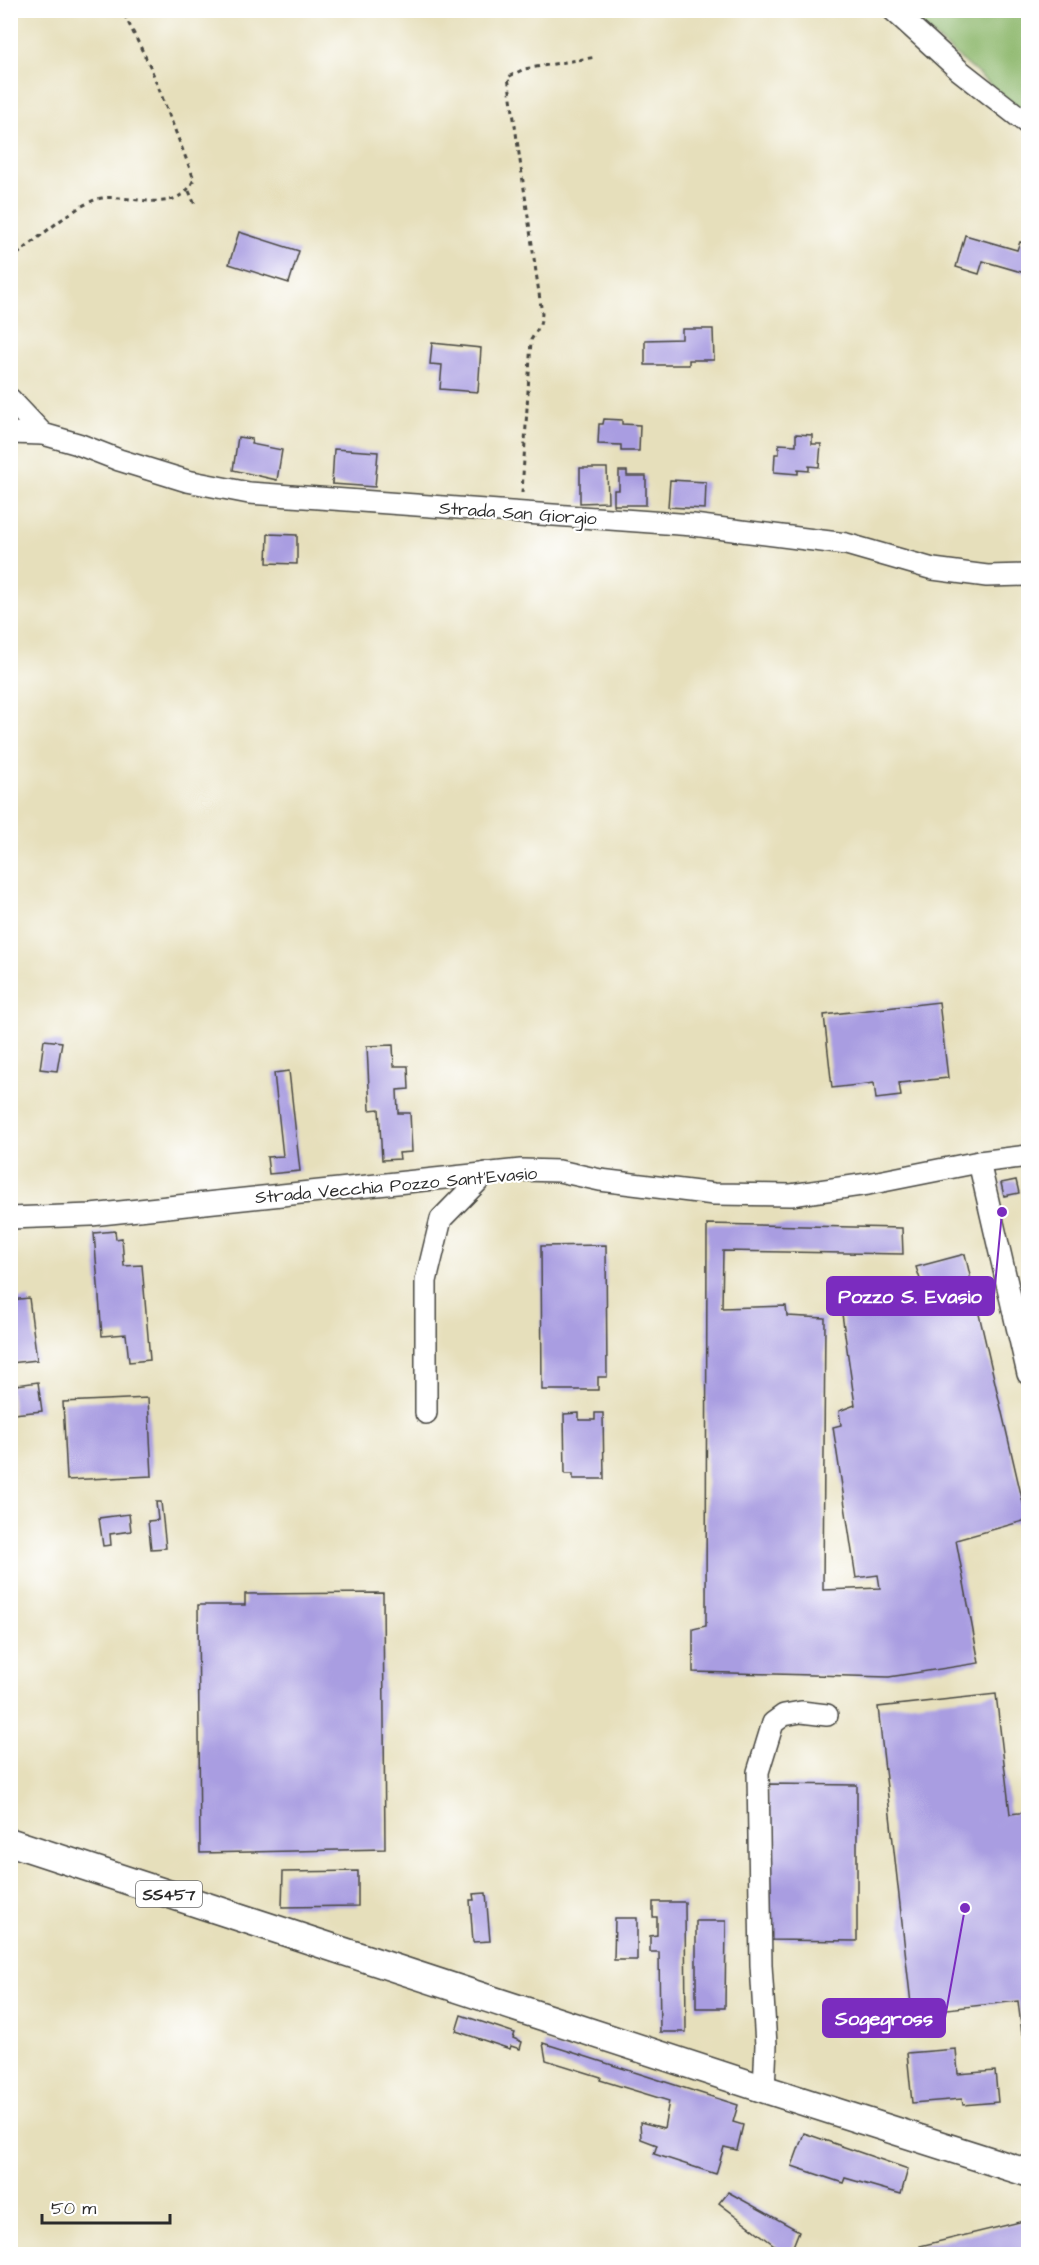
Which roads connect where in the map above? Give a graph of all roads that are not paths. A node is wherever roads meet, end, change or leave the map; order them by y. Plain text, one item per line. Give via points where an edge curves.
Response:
1 (893, 10) edge
2 (1029, 124) edge
3 (10, 399) edge
4 (10, 433) edge
5 (43, 434) junction
6 (1029, 575) edge
7 (1029, 1156) edge
8 (979, 1162) junction
9 (486, 1173) junction
10 (10, 1218) edge
11 (1029, 1374) edge
12 (426, 1413) dead end
13 (827, 1714) dead end
14 (10, 1842) edge
15 (764, 2089) junction
16 (1029, 2173) edge

1 - 2 street
3 - 5 street
4 - 5 street, Strada San Giorgio
5 - 6 street, Strada San Giorgio via 187,481 249,493 693,525 846,544 933,569 987,576
7 - 8 street, Strada Vecchia Pozzo Sant'Evasio
8 - 9 street, Strada Vecchia Pozzo Sant'Evasio via 791,1195 714,1194 559,1171
8 - 11 street
9 - 10 street, Strada Vecchia Pozzo Sant'Evasio via 91,1215
9 - 12 street via 441,1219 426,1281
13 - 15 street via 801,1712 784,1715 773,1723 759,1772
14 - 15 main road, SS457
15 - 16 main road

